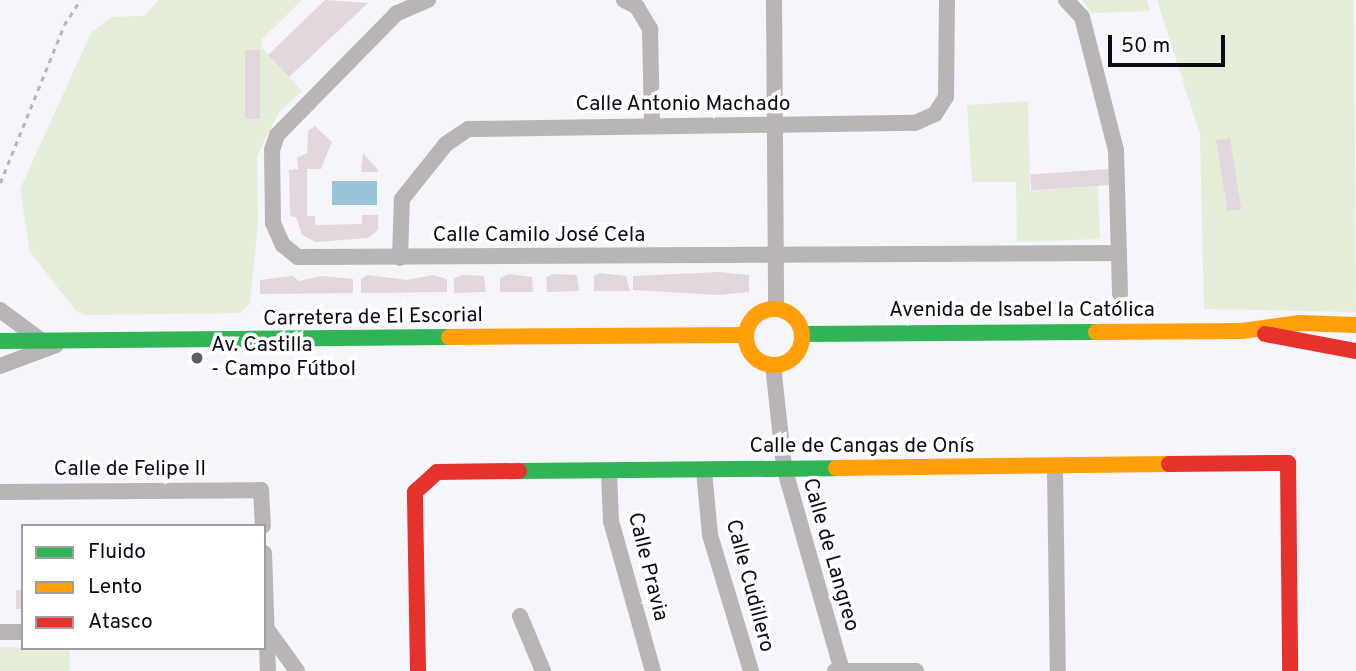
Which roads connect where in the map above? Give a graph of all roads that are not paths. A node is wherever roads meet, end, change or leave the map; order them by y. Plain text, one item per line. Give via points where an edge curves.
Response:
1 (428, 0) edge
2 (624, 0) edge
3 (774, 0) edge
4 (947, 0) edge
5 (1066, 0) edge
6 (775, 125) junction
7 (652, 126) junction
8 (1119, 253) junction
9 (775, 256) junction
10 (400, 258) junction
11 (1121, 295) dead end
12 (776, 309) junction
13 (0, 310) edge
14 (1356, 325) edge
15 (1242, 331) junction
16 (803, 334) junction
17 (746, 335) junction
18 (0, 341) edge
19 (43, 341) junction
20 (69, 341) junction
21 (1356, 351) edge
22 (0, 366) edge
23 (773, 366) junction
24 (784, 467) junction
25 (1055, 468) junction
26 (704, 471) junction
27 (609, 472) junction
28 (0, 492) edge
29 (263, 524) edge
30 (520, 616) dead end
31 (266, 628) edge
32 (0, 632) edge
33 (21, 632) edge
34 (839, 670) edge
35 (268, 671) edge
36 (297, 671) edge
37 (418, 671) edge
38 (543, 671) edge
39 (653, 671) edge
40 (751, 671) edge
41 (916, 671) edge
42 (1058, 671) edge
43 (1290, 671) edge

1 - 10 street, Calle Camilo José Cela via 397,13 294,115 272,150 273,223 288,250 305,260
2 - 7 street via 637,7 650,29
3 - 6 street
4 - 6 street, Calle Antonio Machado via 946,97 935,114 915,123
5 - 8 street via 1082,17 1116,150
6 - 7 street, Calle Antonio Machado
6 - 9 street
7 - 10 street, Calle Antonio Machado via 468,129 446,144 402,199
8 - 9 street, Calle Camilo José Cela
8 - 11 street
9 - 10 street, Calle Camilo José Cela
9 - 12 street
12 - 16 street via 794,317
12 - 17 street via 760,313
13 - 19 street
14 - 15 street, Avenida de Isabel la Católica via 1299,323
15 - 16 street, Avenida de Isabel la Católica
15 - 21 street, Avenida de Isabel la Católica
16 - 23 street via 798,353
17 - 20 street, Carretera de El Escorial
17 - 23 street via 753,356
18 - 19 street, Carretera de El Escorial
19 - 20 street, Carretera de El Escorial
20 - 22 street
23 - 24 street, Calle de Langreo
24 - 25 street, Calle de Cangas de Onís
24 - 26 street, Calle de Cangas de Onís
24 - 34 street, Calle de Langreo
25 - 42 street
25 - 43 street, Calle de Cangas de Onís via 1287,463
26 - 27 street, Calle de Cangas de Onís
26 - 40 street, Calle Cudillero via 710,535
27 - 37 street, Calle de Cangas de Onís via 437,472 415,492
27 - 39 street, Calle Pravia via 611,521
28 - 29 street, Calle de Felipe II via 261,490
30 - 38 street
31 - 35 street
31 - 36 street
32 - 33 street
34 - 41 street

